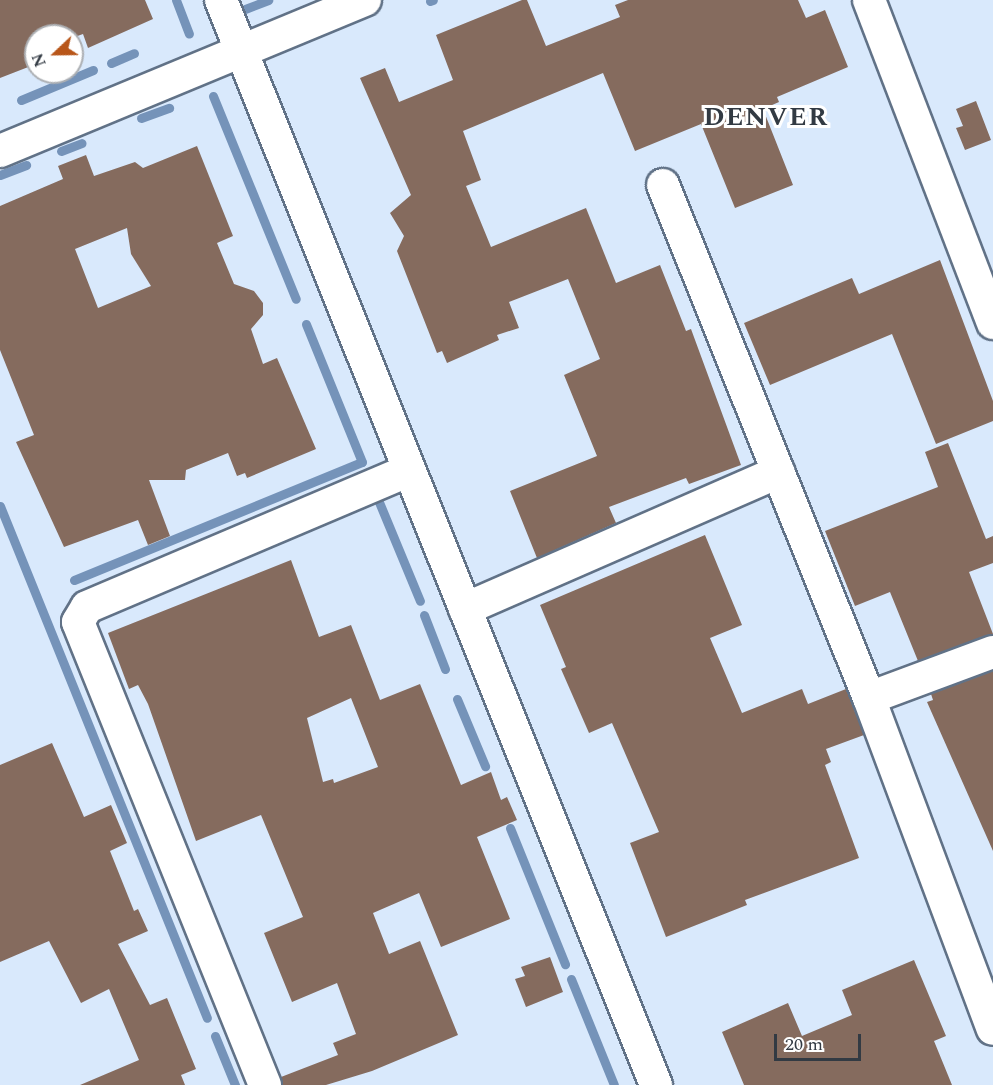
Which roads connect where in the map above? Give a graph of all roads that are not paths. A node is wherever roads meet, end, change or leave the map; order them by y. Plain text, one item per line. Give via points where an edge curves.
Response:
1 (221, 0) edge
2 (365, 0) edge
3 (869, 0) edge
4 (242, 51) junction
5 (0, 152) edge
6 (663, 185) dead end
7 (993, 322) edge
8 (409, 470) junction
9 (778, 472) junction
10 (465, 609) junction
11 (993, 652) edge
12 (869, 698) junction
13 (993, 1029) edge
14 (265, 1085) edge
15 (656, 1085) edge

1 - 4 street
2 - 4 street
3 - 7 street
4 - 5 street
4 - 8 street
6 - 9 street
8 - 10 street
8 - 14 street via 87,607 78,622
9 - 10 street
9 - 12 street
10 - 15 street
11 - 12 street
12 - 13 street

